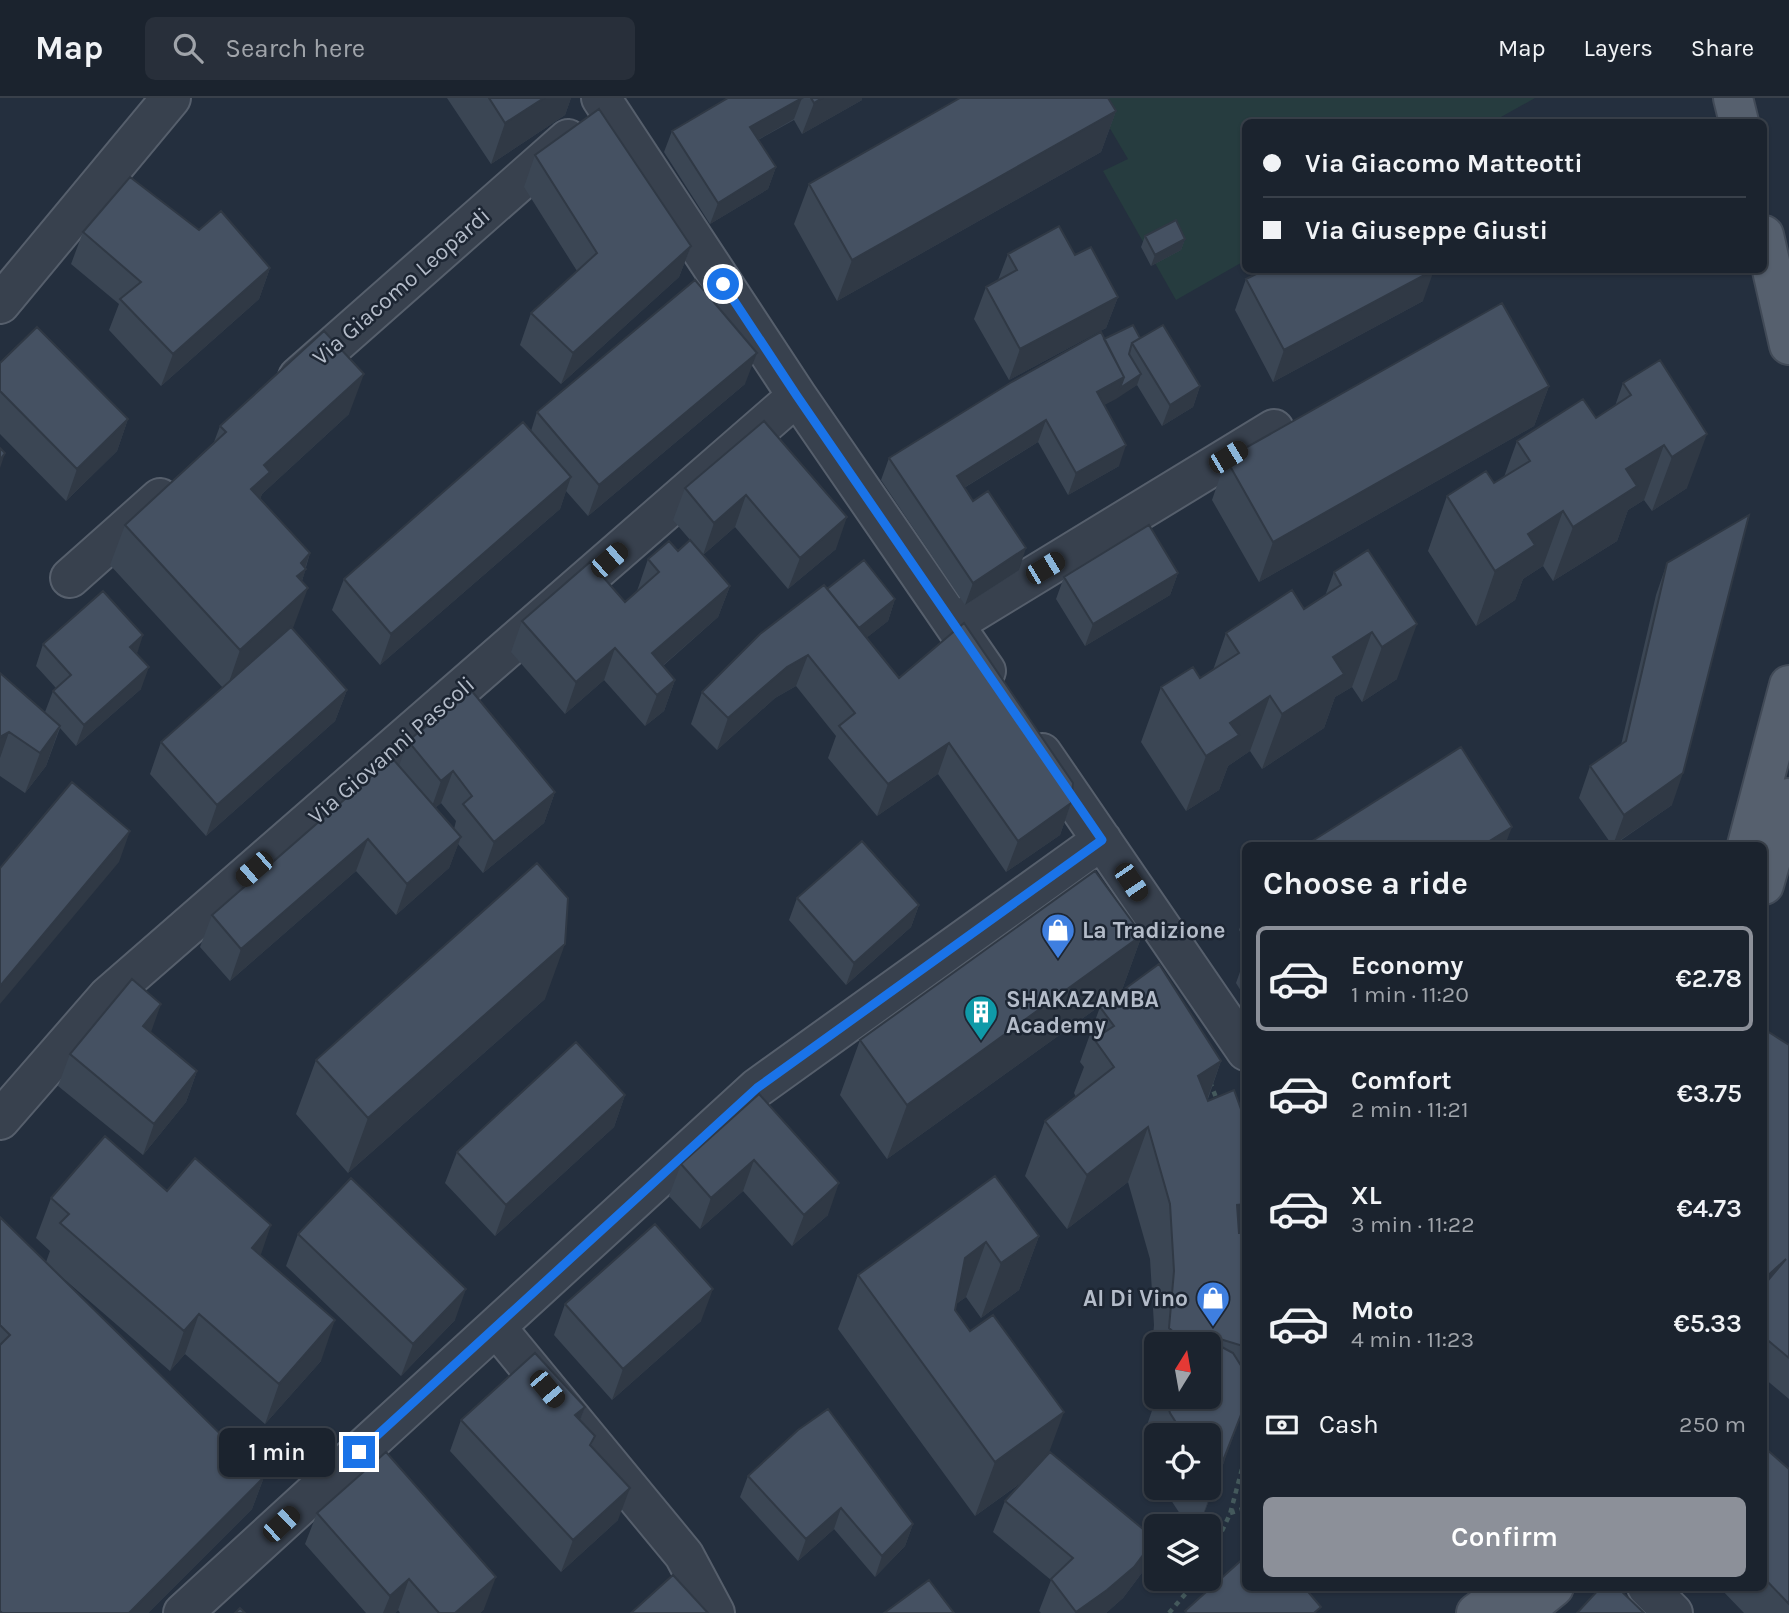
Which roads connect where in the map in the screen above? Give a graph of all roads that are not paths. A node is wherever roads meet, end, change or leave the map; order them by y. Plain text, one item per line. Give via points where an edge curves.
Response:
1 (171, 98) edge
2 (1733, 98) edge
3 (603, 102) edge
4 (1738, 119) edge
5 (1767, 248) edge
6 (0, 304) edge
7 (1789, 345) edge
8 (276, 396) edge
9 (797, 396) junction
10 (1274, 429) edge
11 (183, 478) edge
12 (70, 578) dead end
13 (954, 624) junction
14 (1789, 685) edge
15 (1789, 798) edge
16 (1102, 840) junction
17 (1748, 842) edge
18 (1767, 875) edge
19 (1242, 1045) edge
20 (0, 1119) edge
21 (496, 1326) junction
22 (1506, 1591) edge
23 (1549, 1591) edge
24 (1651, 1591) edge
25 (183, 1613) edge
26 (715, 1613) edge
27 (1476, 1613) edge
28 (1522, 1613) edge
29 (1673, 1613) edge

1 - 6 street
2 - 4 main road
3 - 8 street, Via Giacomo Leopardi
3 - 9 street
5 - 7 main road
9 - 13 street
9 - 20 street, Via Giovanni Pascoli via 108,996
10 - 13 street
11 - 12 street
13 - 16 street
14 - 17 main road
15 - 18 main road
16 - 19 street
16 - 21 street via 757,1088
21 - 25 street
21 - 26 street via 684,1555
22 - 27 main road
23 - 28 main road
24 - 29 street

